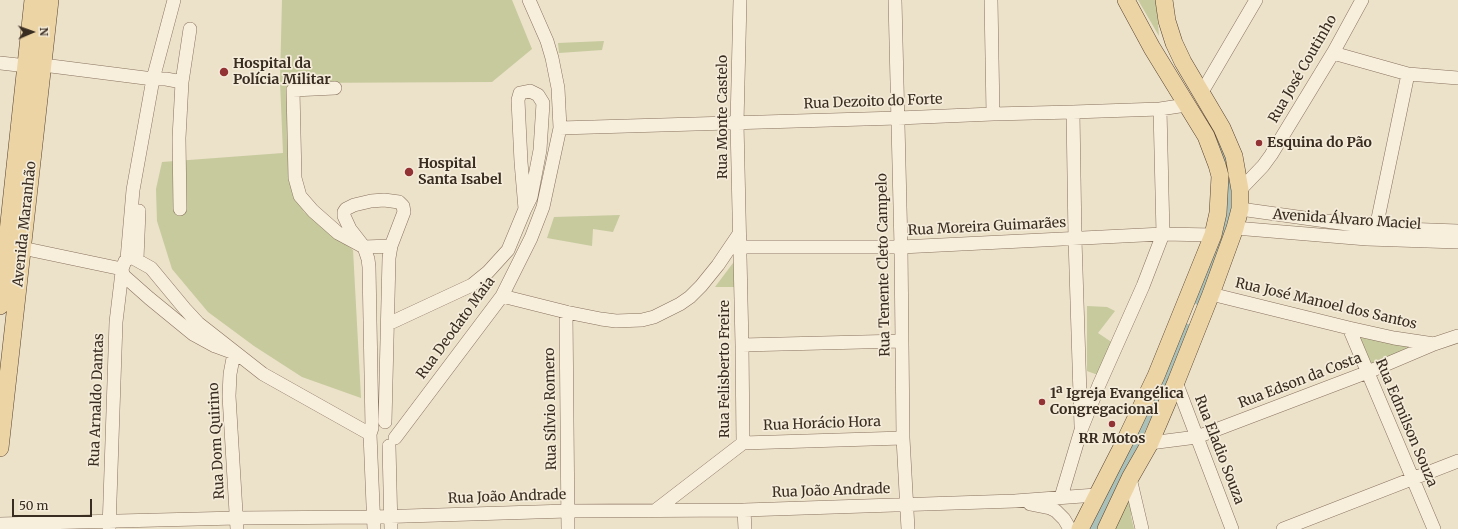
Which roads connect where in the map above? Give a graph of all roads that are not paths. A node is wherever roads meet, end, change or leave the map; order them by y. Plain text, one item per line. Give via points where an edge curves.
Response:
1 (33, 0) edge
2 (50, 0) edge
3 (174, 0) edge
4 (529, 0) edge
5 (740, 0) edge
6 (895, 0) edge
7 (991, 0) edge
8 (1126, 0) edge
9 (1164, 0) edge
10 (1256, 0) edge
11 (1362, 0) edge
12 (190, 29) dead end
13 (1333, 53) junction
14 (0, 63) edge
15 (35, 65) junction
16 (1408, 74) junction
17 (1458, 78) edge
18 (153, 80) junction
19 (182, 82) junction
20 (336, 88) dead end
21 (1202, 92) junction
22 (1186, 105) junction
23 (1160, 109) junction
24 (1073, 112) junction
25 (993, 114) junction
26 (898, 118) junction
27 (738, 123) junction
28 (560, 128) junction
29 (1240, 190) junction
30 (1240, 208) junction
31 (180, 209) dead end
32 (525, 209) junction
33 (1235, 228) junction
34 (1376, 228) junction
35 (1458, 231) edge
36 (739, 234) junction
37 (1163, 234) junction
38 (1213, 235) junction
39 (1075, 238) junction
40 (10, 242) edge
41 (1458, 242) edge
42 (391, 246) junction
43 (364, 247) junction
44 (740, 247) junction
45 (901, 247) junction
46 (129, 266) junction
47 (1211, 294) junction
48 (502, 296) junction
49 (0, 306) edge
50 (1184, 307) junction
51 (566, 312) junction
52 (1202, 316) junction
53 (388, 324) junction
54 (1349, 328) junction
55 (1458, 336) edge
56 (902, 341) junction
57 (1434, 344) junction
58 (742, 345) junction
59 (234, 352) junction
60 (1368, 372) junction
61 (1078, 376) junction
62 (1176, 382) junction
63 (1099, 385) junction
64 (384, 422) junction
65 (1081, 430) junction
66 (371, 434) junction
67 (1197, 437) junction
68 (903, 438) junction
69 (392, 442) junction
70 (0, 443) edge
71 (743, 443) junction
72 (1150, 443) junction
73 (1458, 461) edge
74 (1130, 478) junction
75 (1412, 479) junction
76 (1096, 495) junction
77 (1061, 497) junction
78 (1015, 501) junction
79 (906, 505) junction
80 (656, 510) junction
81 (744, 510) junction
82 (568, 511) junction
83 (237, 523) edge
84 (374, 523) edge
85 (391, 523) edge
86 (0, 524) edge
87 (109, 525) edge
88 (568, 529) edge
89 (745, 529) edge
90 (908, 529) edge
91 (1070, 529) edge
92 (1080, 529) edge
93 (1106, 529) edge
94 (1142, 529) edge
95 (1232, 529) edge
96 (1283, 529) edge
97 (1434, 529) edge

1 - 15 main road, Avenida Maranhão
2 - 15 main road, Avenida Maranhão
3 - 18 street, Rua Arnaldo Dantas
4 - 28 street, Rua Deodato Maia via 552,58 558,88
5 - 27 street, Rua Monte Castelo
6 - 26 street, Rua Tenente Cleto Campelo
7 - 25 street
8 - 22 main road
9 - 21 main road via 1174,43
10 - 21 street
11 - 13 street, Rua José Coutinho
12 - 19 street
13 - 16 street
13 - 29 street, Rua José Coutinho via 1271,155
14 - 15 street
15 - 18 street
15 - 40 main road, Avenida Maranhão
16 - 17 street
16 - 34 street
18 - 19 street
18 - 46 street, Rua Arnaldo Dantas via 132,190
19 - 31 street via 179,138
20 - 43 street via 293,90 295,178 300,196 313,211 338,232
21 - 29 main road via 1229,142
22 - 23 street, Rua Dezoito do Forte
22 - 38 main road via 1206,136 1217,165 1220,189
23 - 24 street, Rua Dezoito do Forte
23 - 37 street
24 - 25 street, Rua Dezoito do Forte
24 - 39 street
25 - 26 street, Rua Dezoito do Forte
26 - 27 street, Rua Dezoito do Forte
26 - 45 street, Rua Tenente Cleto Campelo
27 - 28 street, Rua Dezoito do Forte
27 - 36 street, Rua Monte Castelo
28 - 48 street, Rua Deodato Maia via 543,207 531,238
29 - 30 main road
30 - 33 main road
30 - 34 street, Avenida Álvaro Maciel
32 - 32 street via 531,197 540,150 543,103 538,95 530,91 520,93 518,100
32 - 53 street via 508,250 472,286
33 - 41 street, Avenida Álvaro Maciel via 1367,239
33 - 47 main road
34 - 35 street, Avenida Álvaro Maciel
36 - 44 street, Rua Felisberto Freire
36 - 51 street via 714,270 690,297 654,317 637,321 616,321
37 - 38 street, Rua Moreira Guimarães
37 - 39 street, Rua Moreira Guimarães
37 - 63 street
38 - 50 main road
39 - 45 street, Rua Moreira Guimarães
39 - 61 street
40 - 46 street
40 - 49 main road, Avenida Maranhão
40 - 70 main road, Avenida Maranhão
42 - 43 street
42 - 43 street via 402,222 404,210 399,202 384,200 354,205 345,211 344,216 350,229
42 - 53 street
43 - 66 street via 369,267
44 - 45 street, Rua Moreira Guimarães
44 - 58 street, Rua Felisberto Freire
45 - 56 street, Rua Tenente Cleto Campelo
46 - 59 street via 149,298 193,334 215,346
46 - 59 street via 156,273 198,324
46 - 87 street, Rua Arnaldo Dantas via 116,322
47 - 52 main road
47 - 54 street, Rua José Manoel dos Santos
48 - 51 street
48 - 69 street, Rua Deodato Maia
50 - 52 main road
50 - 76 main road via 1156,376
51 - 82 street, Rua Sílvio Romero
52 - 62 main road
53 - 64 street
54 - 57 street, Rua José Manoel dos Santos
54 - 60 street, Rua Edmilson Souza
55 - 57 street, Rua Edson da Costa
56 - 58 street
56 - 68 street, Rua Tenente Cleto Campelo
57 - 60 street, Rua Edson da Costa
58 - 71 street, Rua Felisberto Freire
59 - 66 street via 263,374
59 - 83 street, Rua Dom Quirino via 229,396
60 - 67 street, Rua Edson da Costa
60 - 75 street, Rua Edmilson Souza
61 - 63 street
61 - 65 street
62 - 67 street, Rua Eladio Souza
62 - 72 main road
63 - 65 street
64 - 66 street via 377,424
64 - 69 street via 394,428
65 - 77 street
66 - 69 street via 374,444 381,448
66 - 84 street
67 - 72 street, Rua Edson da Costa
67 - 95 street, Rua Eladio Souza
68 - 71 street, Rua Horácio Hora
68 - 79 street, Rua Tenente Cleto Campelo
69 - 85 street
71 - 80 street, Rua Felisberto Freire
72 - 74 main road
73 - 75 street
74 - 93 main road
74 - 94 street
75 - 96 street
75 - 97 street, Rua Edmilson Souza
76 - 77 street, Rua João Andrade
76 - 92 main road
77 - 78 street, Rua João Andrade
78 - 79 street, Rua João Andrade
78 - 91 street, Rua João Andrade via 1056,511
79 - 81 street, Rua João Andrade
79 - 90 street, Rua Tenente Cleto Campelo
80 - 81 street, Rua João Andrade
80 - 82 street, Rua João Andrade
81 - 89 street
82 - 85 street, Rua João Andrade
82 - 88 street, Rua Sílvio Romero
83 - 84 street, Rua João Andrade
83 - 87 street, Rua João Andrade
84 - 85 street, Rua João Andrade
86 - 87 street, Rua João Andrade

